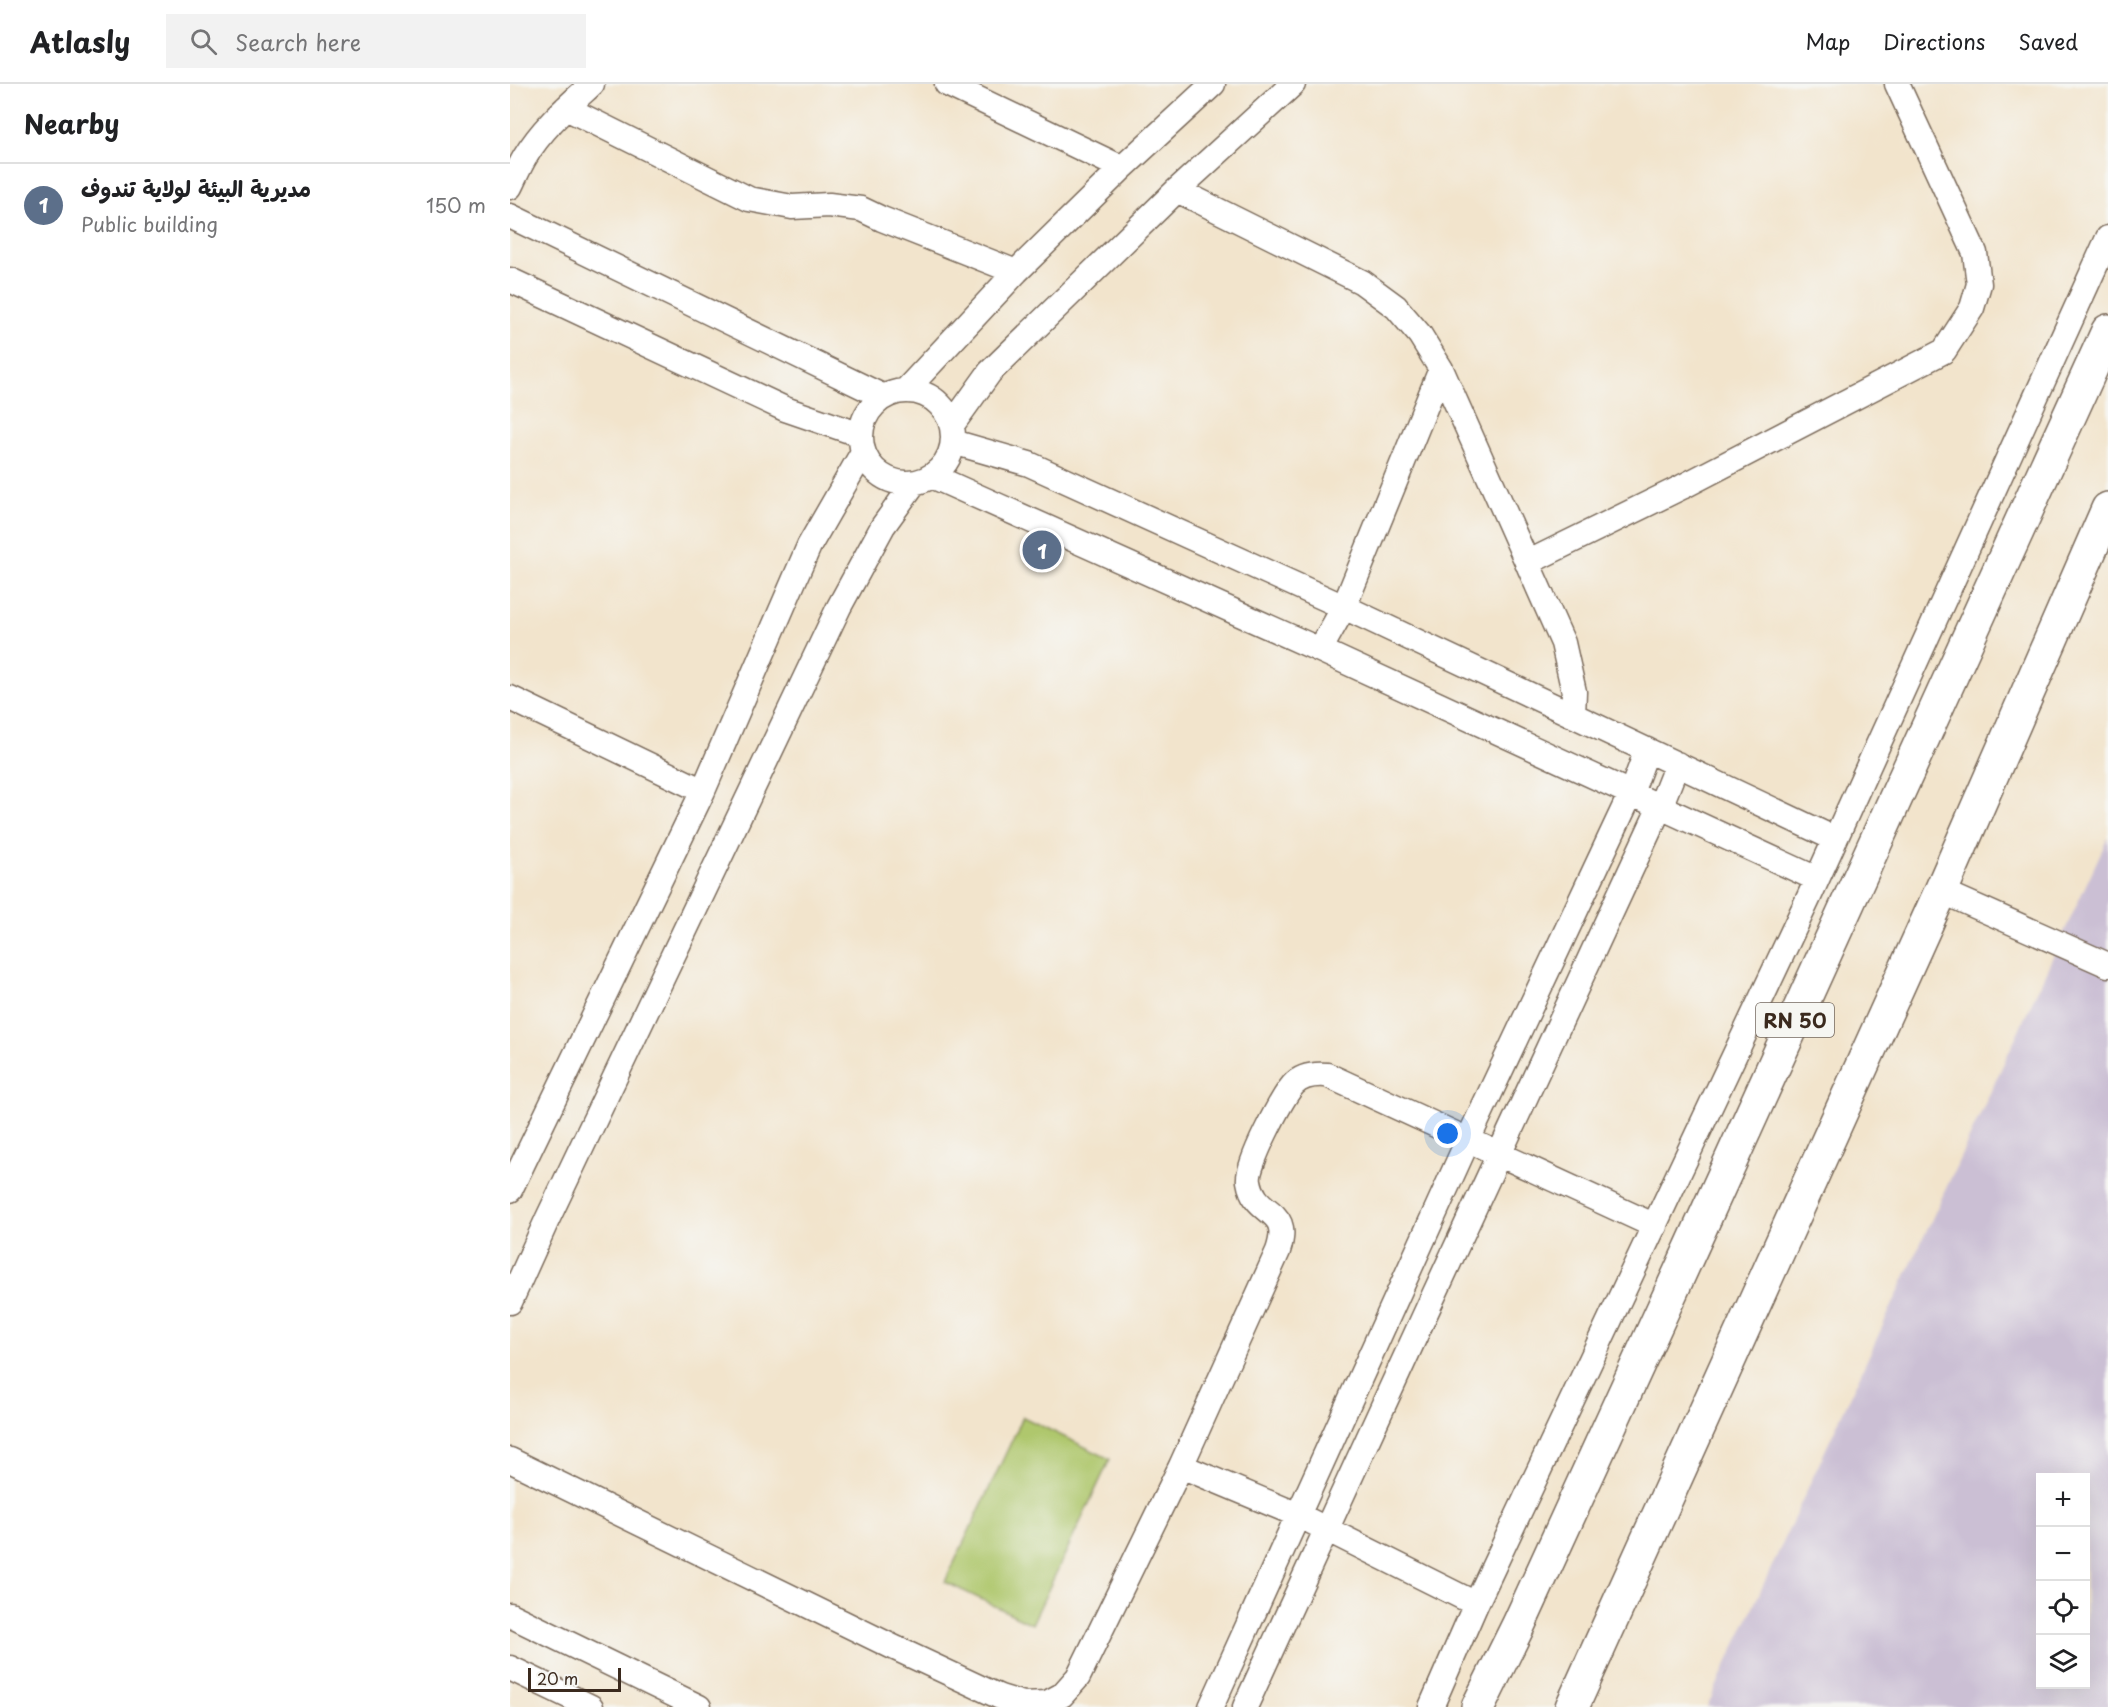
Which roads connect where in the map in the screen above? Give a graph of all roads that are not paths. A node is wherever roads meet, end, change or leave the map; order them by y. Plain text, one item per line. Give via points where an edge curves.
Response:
1 (592, 84) edge
2 (947, 84) edge
3 (1213, 84) edge
4 (1293, 84) edge
5 (1897, 84) edge
6 (566, 108) junction
7 (1122, 168) junction
8 (510, 187) edge
9 (1178, 190) junction
10 (510, 193) edge
11 (512, 222) edge
12 (2108, 238) edge
13 (1016, 272) junction
14 (510, 280) edge
15 (2108, 331) edge
16 (1441, 369) junction
17 (894, 394) junction
18 (952, 434) junction
19 (862, 443) junction
20 (923, 479) junction
21 (2108, 509) edge
22 (1527, 562) junction
23 (1344, 607) junction
24 (1320, 650) junction
25 (510, 698) edge
26 (1573, 715) junction
27 (1647, 750) junction
28 (1677, 764) junction
29 (703, 791) junction
30 (1631, 794) junction
31 (1660, 807) junction
32 (1835, 839) junction
33 (1817, 879) junction
34 (1941, 891) junction
35 (2108, 965) edge
36 (1468, 1140) junction
37 (1500, 1155) junction
38 (510, 1190) edge
39 (1655, 1226) junction
40 (510, 1302) edge
41 (510, 1460) edge
42 (1181, 1466) junction
43 (1298, 1515) junction
44 (1325, 1529) junction
45 (1476, 1604) junction
46 (510, 1615) edge
47 (510, 1668) edge
48 (591, 1707) edge
49 (699, 1707) edge
50 (1211, 1707) edge
51 (1245, 1707) edge
52 (1431, 1707) edge
53 (1478, 1707) edge
54 (1572, 1707) edge

1 - 6 street
2 - 7 street
3 - 7 street
4 - 9 street
5 - 22 street via 1975,253 1979,284 1972,308 1944,351 1682,487
6 - 8 street via 524,158
6 - 13 street via 749,199 792,207 830,205 861,209
7 - 13 street
9 - 16 street via 1362,282 1396,307
9 - 18 street via 990,372
10 - 11 street
11 - 17 street
12 - 32 street
13 - 17 street
14 - 19 street
15 - 53 main road, RN 50
16 - 22 street
16 - 23 street
17 - 18 street via 920,393 934,399 945,411
17 - 19 street via 874,404 867,413
18 - 20 street via 946,462
18 - 23 street via 1029,464
19 - 20 street via 869,463 884,476 901,483
19 - 29 street via 808,546
20 - 24 street
20 - 40 street via 883,526 839,607
21 - 34 main road
22 - 26 street via 1563,643 1574,692
23 - 24 street
23 - 26 street
24 - 30 street
25 - 29 street
26 - 27 street
27 - 28 street
27 - 30 street
28 - 31 street
28 - 32 street
29 - 38 street
30 - 31 street
30 - 36 street
31 - 33 street
31 - 37 street
32 - 33 street
33 - 39 street
34 - 35 street
34 - 54 main road
36 - 37 street
36 - 42 street via 1327,1075 1305,1077 1294,1085 1274,1116 1248,1178 1263,1207 1282,1224 1283,1237
36 - 43 street
37 - 39 street
37 - 44 street
39 - 45 street
41 - 42 street via 893,1647 1023,1704 1047,1703 1062,1695 1078,1677
42 - 43 street
43 - 44 street
43 - 50 street
44 - 45 street
44 - 51 street
45 - 52 street
46 - 49 street
47 - 48 street

